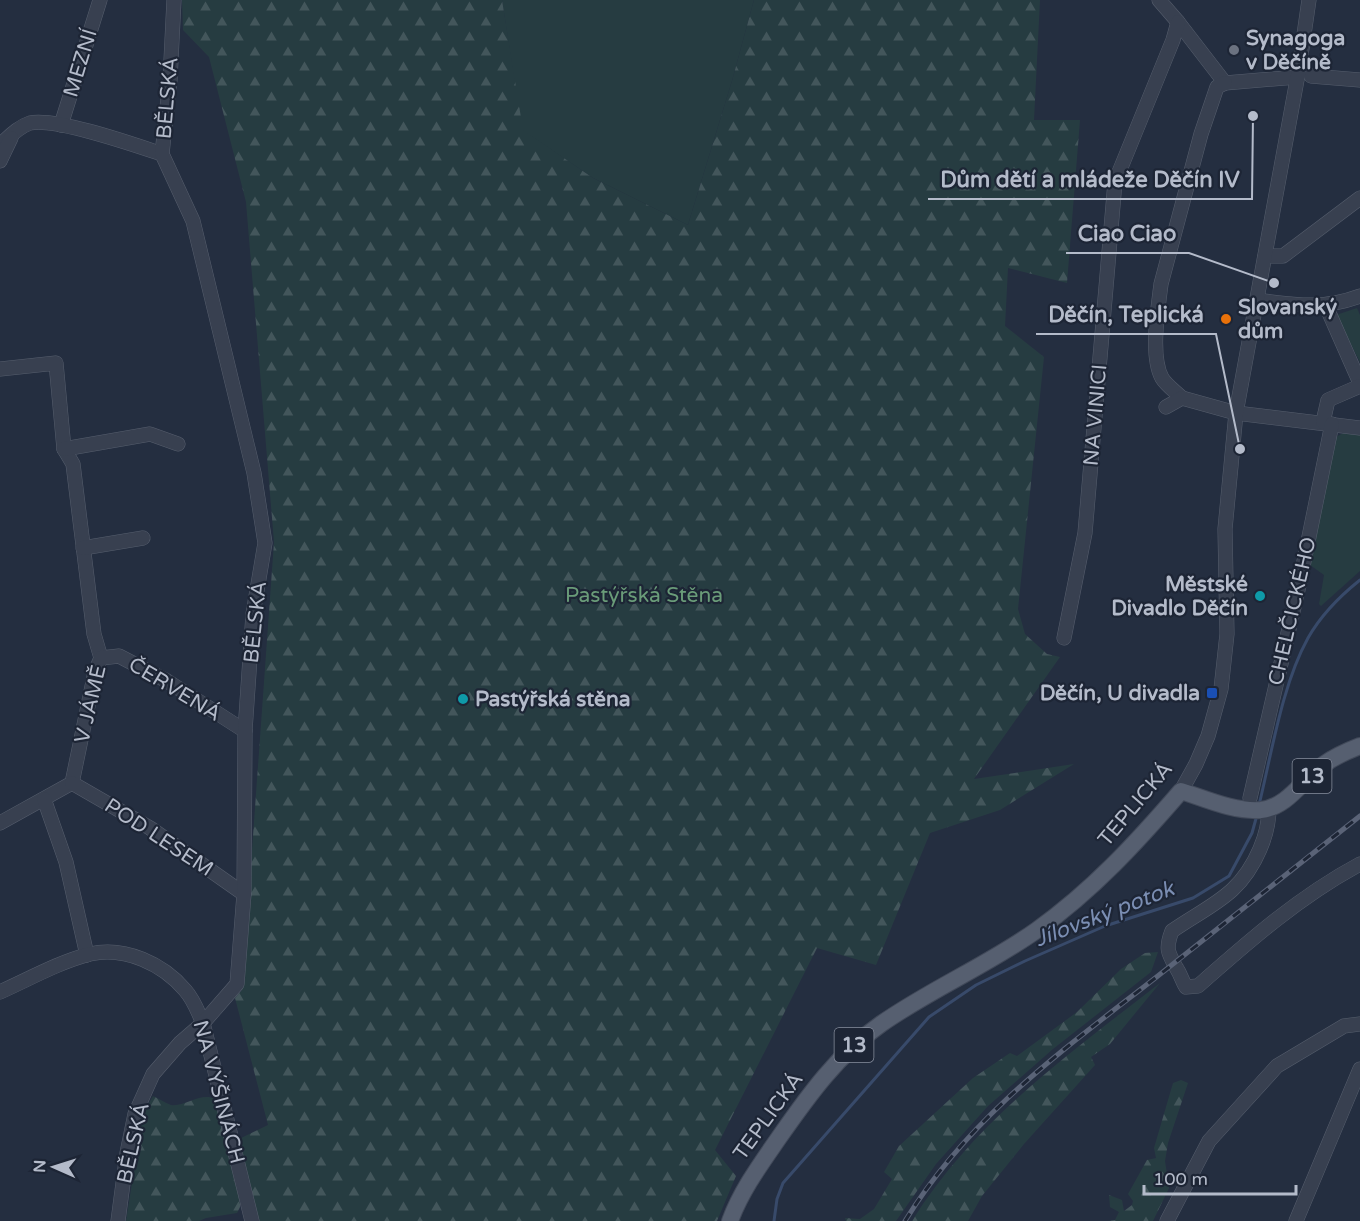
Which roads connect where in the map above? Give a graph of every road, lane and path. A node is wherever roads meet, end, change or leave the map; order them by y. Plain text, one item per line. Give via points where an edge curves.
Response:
1 (100, 0) edge
2 (174, 0) edge
3 (1309, 0) edge
4 (1163, 3) edge
5 (1178, 22) junction
6 (1304, 76) junction
7 (1360, 81) edge
8 (1225, 83) junction
9 (61, 125) junction
10 (14, 133) junction
11 (0, 145) edge
12 (162, 154) junction
13 (0, 161) edge
14 (1360, 198) edge
15 (1265, 256) junction
16 (1359, 299) edge
17 (1257, 300) junction
18 (1326, 306) junction
19 (0, 369) edge
20 (1360, 384) edge
21 (1182, 398) junction
22 (1166, 407) dead end
23 (1236, 413) junction
24 (1328, 423) junction
25 (1360, 428) edge
26 (178, 444) dead end
27 (64, 449) junction
28 (143, 538) dead end
29 (83, 548) junction
30 (1064, 638) dead end
31 (101, 658) junction
32 (246, 731) junction
33 (1360, 746) edge
34 (72, 783) junction
35 (1181, 791) junction
36 (44, 799) junction
37 (1249, 804) junction
38 (1267, 809) junction
39 (0, 823) edge
40 (1360, 864) edge
41 (244, 894) junction
42 (87, 955) junction
43 (0, 992) edge
44 (203, 1023) junction
45 (1360, 1024) edge
46 (1360, 1069) edge
47 (118, 1221) edge
48 (252, 1221) edge
49 (730, 1221) edge
50 (1167, 1221) edge
51 (1296, 1221) edge

1 - 9 street, MEZNÍ
2 - 12 street, BĚLSKÁ
3 - 6 street, TEPLICKÁ
4 - 5 street
5 - 8 street
5 - 30 street, NA VINICI via 1115,182 1085,533
6 - 7 street
6 - 8 street
6 - 15 street, TEPLICKÁ
8 - 21 street via 1218,87 1201,134 1161,284 1156,356 1162,379
9 - 10 street via 31,123
9 - 12 street
10 - 11 street
10 - 13 street
12 - 32 street, BĚLSKÁ via 194,221 254,473 265,543 254,614
14 - 15 street via 1283,256
15 - 17 street, TEPLICKÁ
16 - 18 street
17 - 18 street
17 - 23 street, TEPLICKÁ
18 - 20 street
19 - 27 street, V JÁMĚ via 56,363
20 - 24 street, CHELČICKÉHO via 1328,400
21 - 22 street
21 - 23 street
23 - 24 street
23 - 35 street, TEPLICKÁ via 1225,529 1227,634 1221,689 1208,736
24 - 25 street
24 - 37 street, CHELČICKÉHO via 1300,581
26 - 27 street via 150,434
27 - 29 street, V JÁMĚ via 73,464
28 - 29 street
29 - 31 street, V JÁMĚ via 94,634
31 - 32 street, ČERVENÁ via 119,656
31 - 34 street, V JÁMĚ
32 - 41 street, BĚLSKÁ
33 - 38 main road, 13 via 1321,766 1285,800
34 - 36 street
34 - 41 street, POD LESEM via 150,828
35 - 37 main road, 13 via 1231,807
35 - 49 main road, TEPLICKÁ / 13 via 1120,860 1066,908 1011,947 882,1023 843,1055 803,1103 750,1180
36 - 39 street
36 - 42 street via 66,862
37 - 38 main road, 13
38 - 40 street via 1267,832 1246,878 1231,893 1172,931 1169,957 1186,987 1198,986 1271,922
41 - 44 street, BĚLSKÁ via 237,984
42 - 43 street, NA VÝŠINÁCH
42 - 44 street, NA VÝŠINÁCH via 120,953 155,964 186,990
44 - 47 street, BĚLSKÁ via 153,1074 135,1114
44 - 48 street, NA VÝŠINÁCH
45 - 50 street via 1344,1026 1278,1066 1209,1141
46 - 51 street

